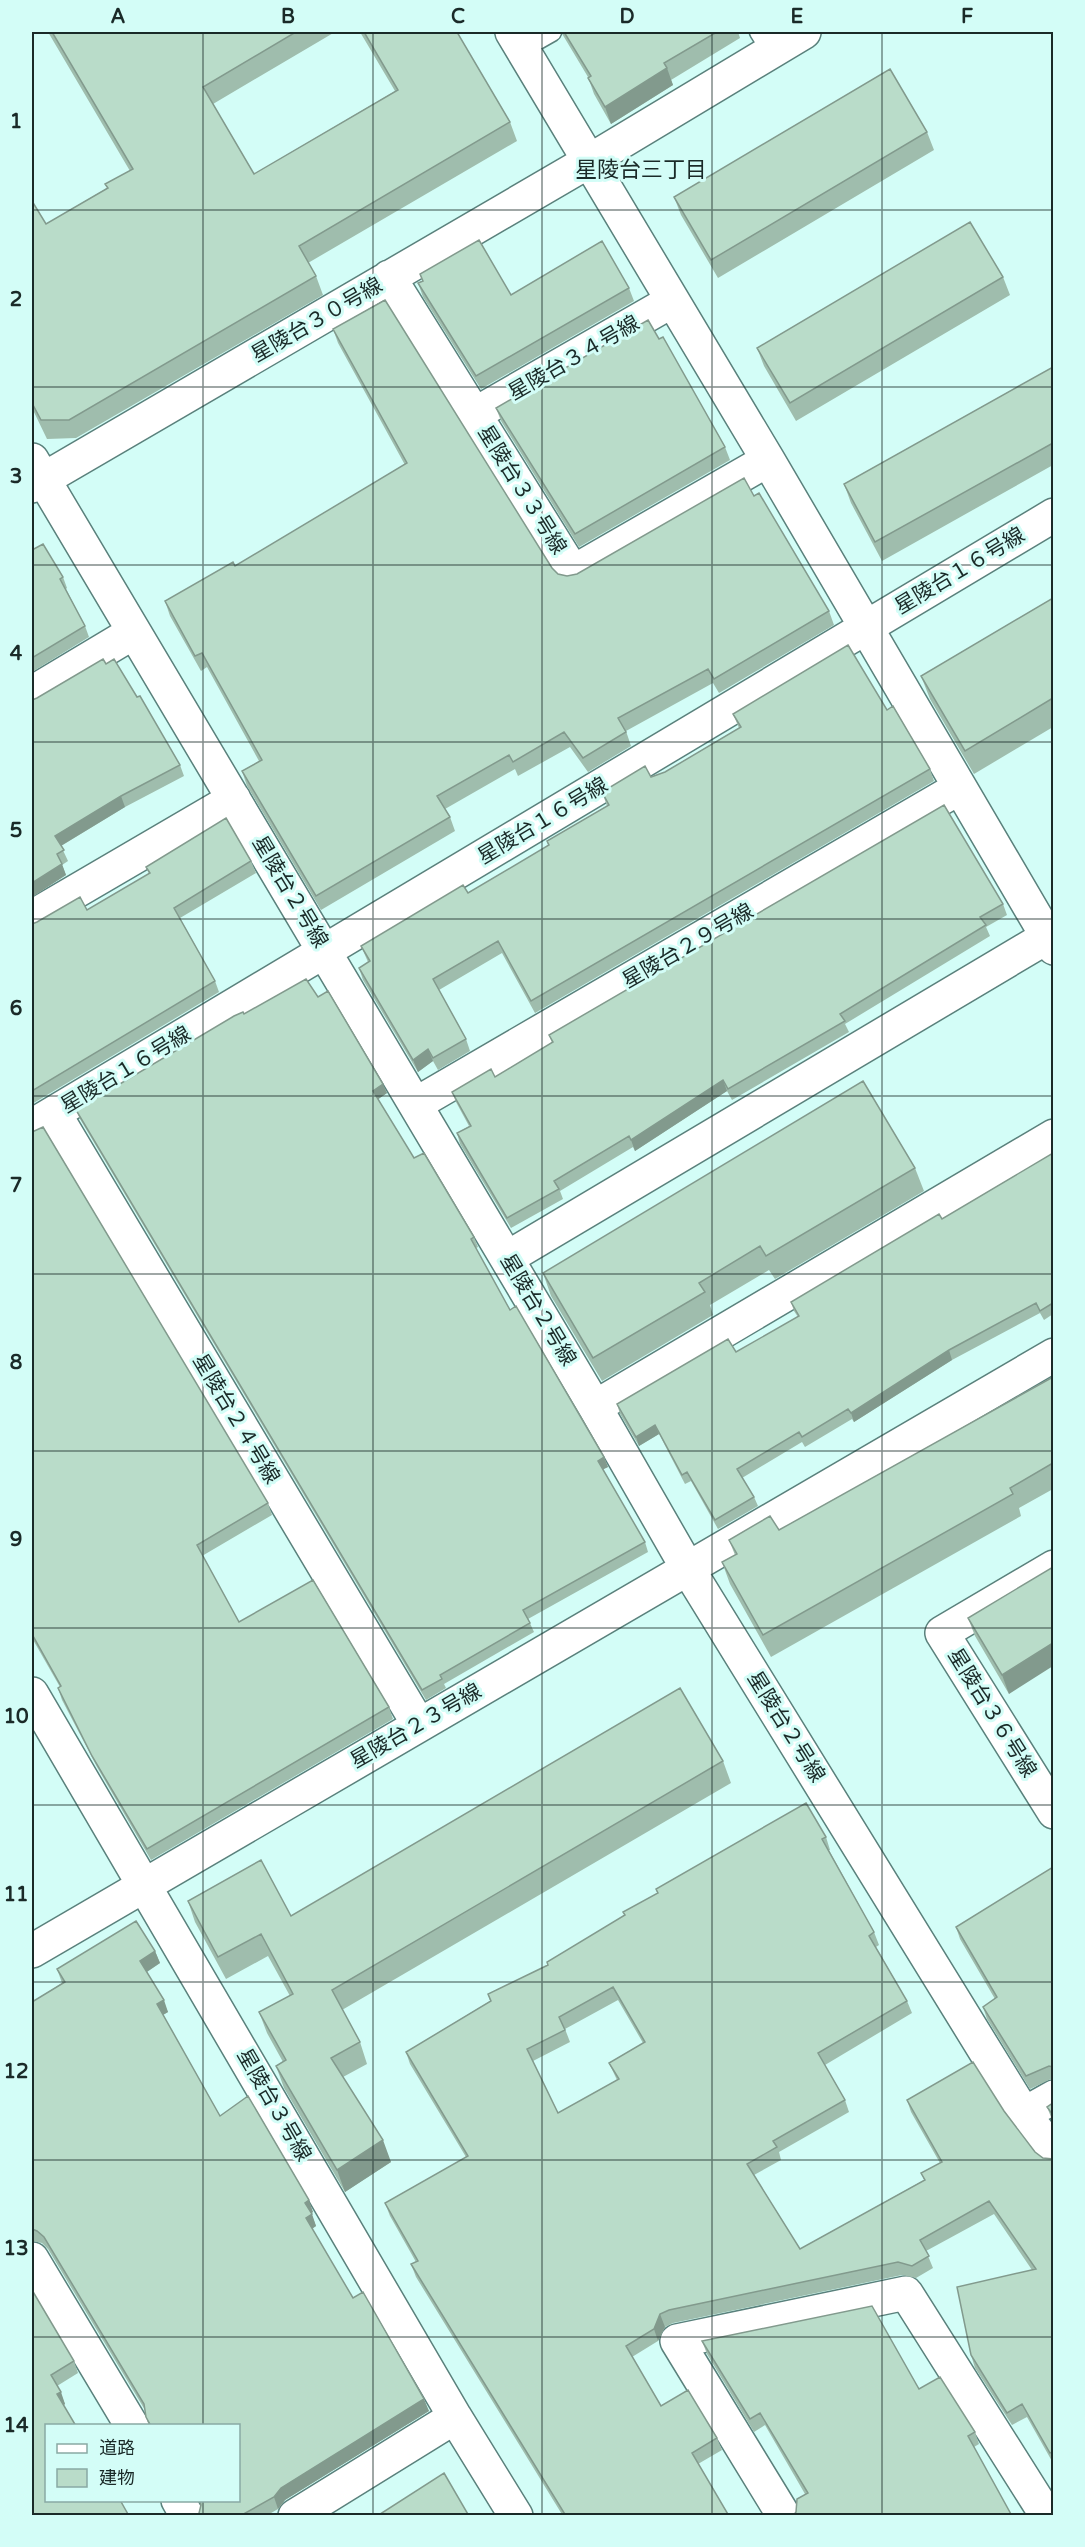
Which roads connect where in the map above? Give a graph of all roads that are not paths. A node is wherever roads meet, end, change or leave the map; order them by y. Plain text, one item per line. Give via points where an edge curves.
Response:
1 (552, 32) edge
2 (804, 32) edge
3 (517, 40) edge
4 (765, 41) edge
5 (591, 160) junction
6 (389, 278) junction
7 (672, 301) junction
8 (475, 414) junction
9 (768, 460) junction
10 (35, 475) edge
11 (1053, 515) edge
12 (865, 628) junction
13 (134, 632) junction
14 (32, 693) edge
15 (959, 788) junction
16 (234, 799) junction
17 (32, 917) edge
18 (1050, 943) edge
19 (325, 951) junction
20 (416, 1104) junction
21 (43, 1120) edge
22 (1053, 1136) edge
23 (507, 1258) junction
24 (1053, 1355) edge
25 (596, 1407) junction
26 (1053, 1567) edge
27 (688, 1569) junction
28 (32, 1694) edge
29 (419, 1725) junction
30 (1053, 1812) edge
31 (144, 1884) junction
32 (32, 1951) edge
33 (1053, 2097) edge
34 (1024, 2114) junction
35 (1053, 2153) edge
36 (32, 2259) edge
37 (455, 2417) junction
38 (131, 2424) edge
39 (179, 2502) edge
40 (187, 2516) edge
41 (296, 2516) edge
42 (516, 2516) edge
43 (784, 2516) edge
44 (1047, 2516) edge

1 - 3 lane
2 - 4 street, 星陵台３０号線
3 - 5 street
4 - 5 street, 星陵台３０号線
5 - 6 street, 星陵台３０号線
5 - 7 street
6 - 8 street, 星陵台３３号線
6 - 10 street, 星陵台３０号線
7 - 8 street, 星陵台３４号線
7 - 9 street
8 - 9 street, 星陵台３３号線 via 573,572
9 - 12 street
10 - 13 street, 星陵台２号線
11 - 12 street, 星陵台１６号線
12 - 15 street
12 - 19 street, 星陵台１６号線
13 - 14 street
13 - 16 street, 星陵台２号線
15 - 18 street
15 - 20 street, 星陵台２９号線
16 - 17 street
16 - 19 street, 星陵台２号線
18 - 23 street
19 - 20 street, 星陵台２号線
19 - 21 street, 星陵台１６号線
20 - 23 street, 星陵台２号線
21 - 29 street, 星陵台２４号線
22 - 25 street
23 - 25 street, 星陵台２号線
24 - 27 street, 星陵台２３号線
25 - 27 street, 星陵台２号線
26 - 30 street, 星陵台３６号線 via 942,1633
27 - 29 street, 星陵台２３号線
27 - 34 street, 星陵台２号線
28 - 31 street, 星陵台３号線
29 - 31 street, 星陵台２３号線
31 - 32 street, 星陵台２３号線
31 - 37 street, 星陵台３号線
33 - 34 street
34 - 35 street, 星陵台２号線
36 - 38 street
37 - 41 street
37 - 42 street, 星陵台３号線
39 - 40 street
43 - 44 street via 677,2341 906,2293

